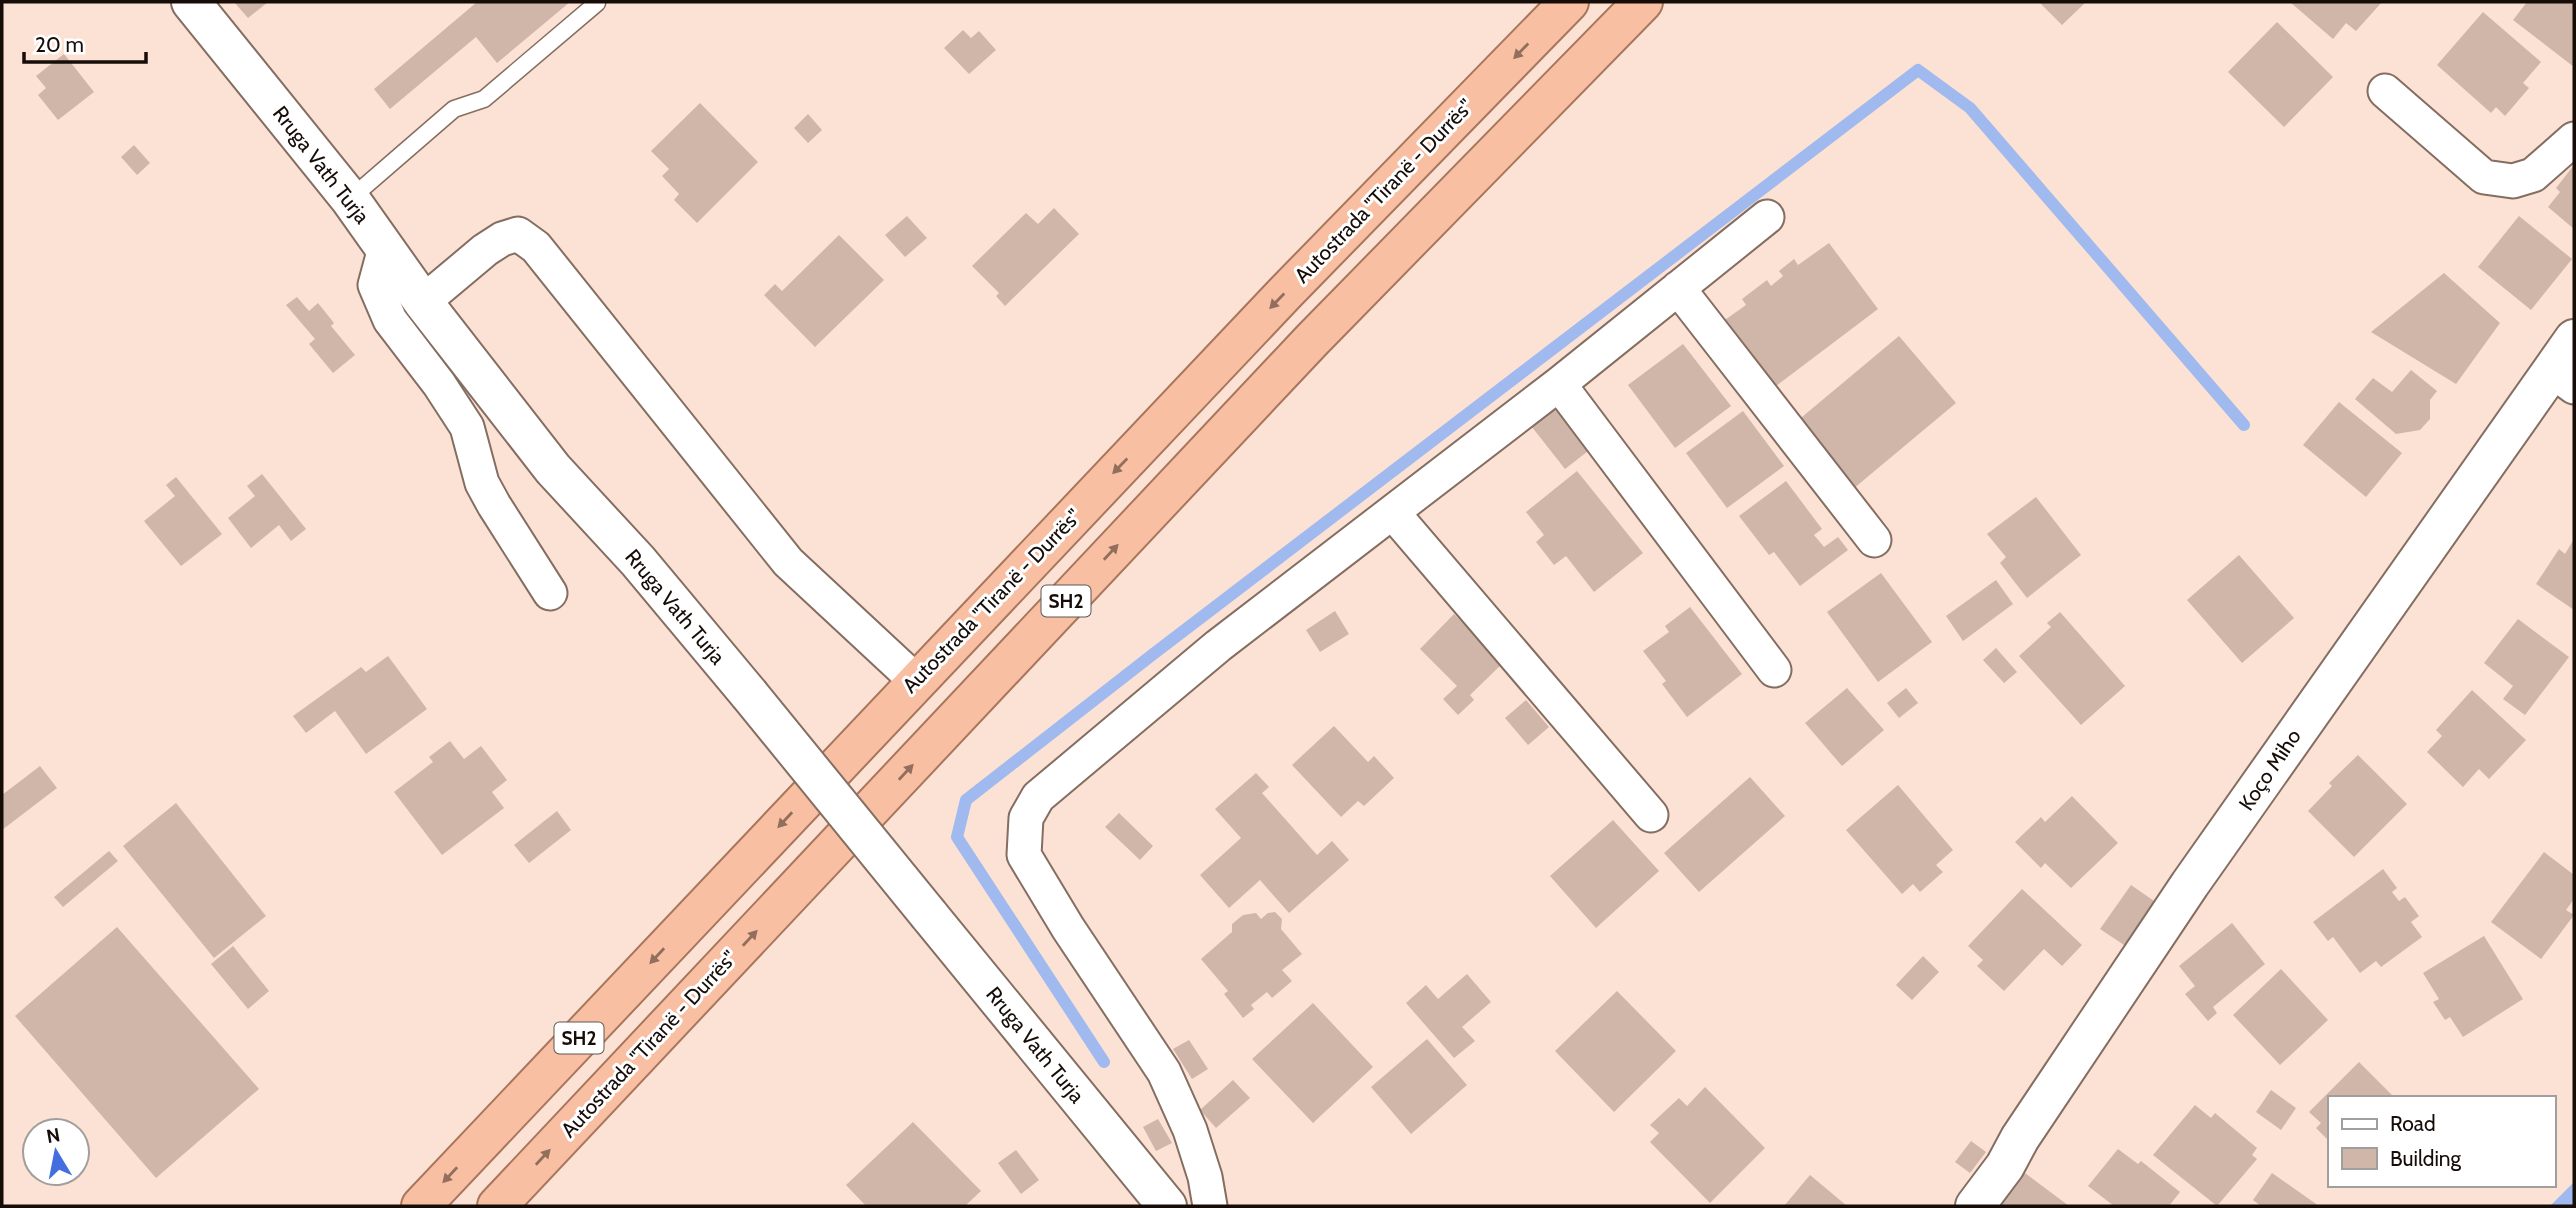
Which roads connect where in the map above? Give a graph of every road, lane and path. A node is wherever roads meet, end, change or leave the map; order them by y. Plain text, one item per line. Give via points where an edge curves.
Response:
1 (191, 2) edge
2 (1569, 2) edge
3 (1643, 2) edge
4 (597, 3) edge
5 (2385, 91) dead end
6 (2574, 139) edge
7 (350, 199) junction
8 (1767, 217) dead end
9 (385, 248) junction
10 (1678, 288) junction
11 (423, 302) junction
12 (2574, 339) edge
13 (2563, 379) edge
14 (1559, 384) junction
15 (1393, 513) junction
16 (1874, 540) dead end
17 (550, 593) dead end
18 (1774, 670) dead end
19 (916, 681) junction
20 (1651, 815) dead end
21 (421, 1206) edge
22 (496, 1206) edge
23 (1167, 1206) edge
24 (1210, 1206) edge
25 (1975, 1206) edge

1 - 7 street, Rruga Vath Turja
2 -> 19 highway, Autostrada "Tiranë - Durrës" / SH2
22 -> 3 highway, Autostrada "Tiranë - Durrës" / SH2 via 1303,349
4 - 7 lane via 484,99 454,109
5 - 6 street via 2484,177 2513,181 2533,175
7 - 9 street, Rruga Vath Turja
8 - 10 street
9 - 11 street, Rruga Vath Turja
9 - 17 street via 376,285 390,320 467,427 482,483
10 - 14 street
10 - 16 street
11 - 19 street via 502,239 518,234 536,247 788,562
11 - 23 street, Rruga Vath Turja, bridge via 554,469 749,694
12 - 13 street, Koço Miho
13 - 25 street, Koço Miho via 2190,884 2020,1138 2006,1166
14 - 15 street
14 - 18 street
15 - 20 street
15 - 24 street via 1207,655 1038,797 1026,818 1024,855 1164,1072 1189,1130
19 -> 21 highway, Autostrada "Tiranë - Durrës" / SH2

